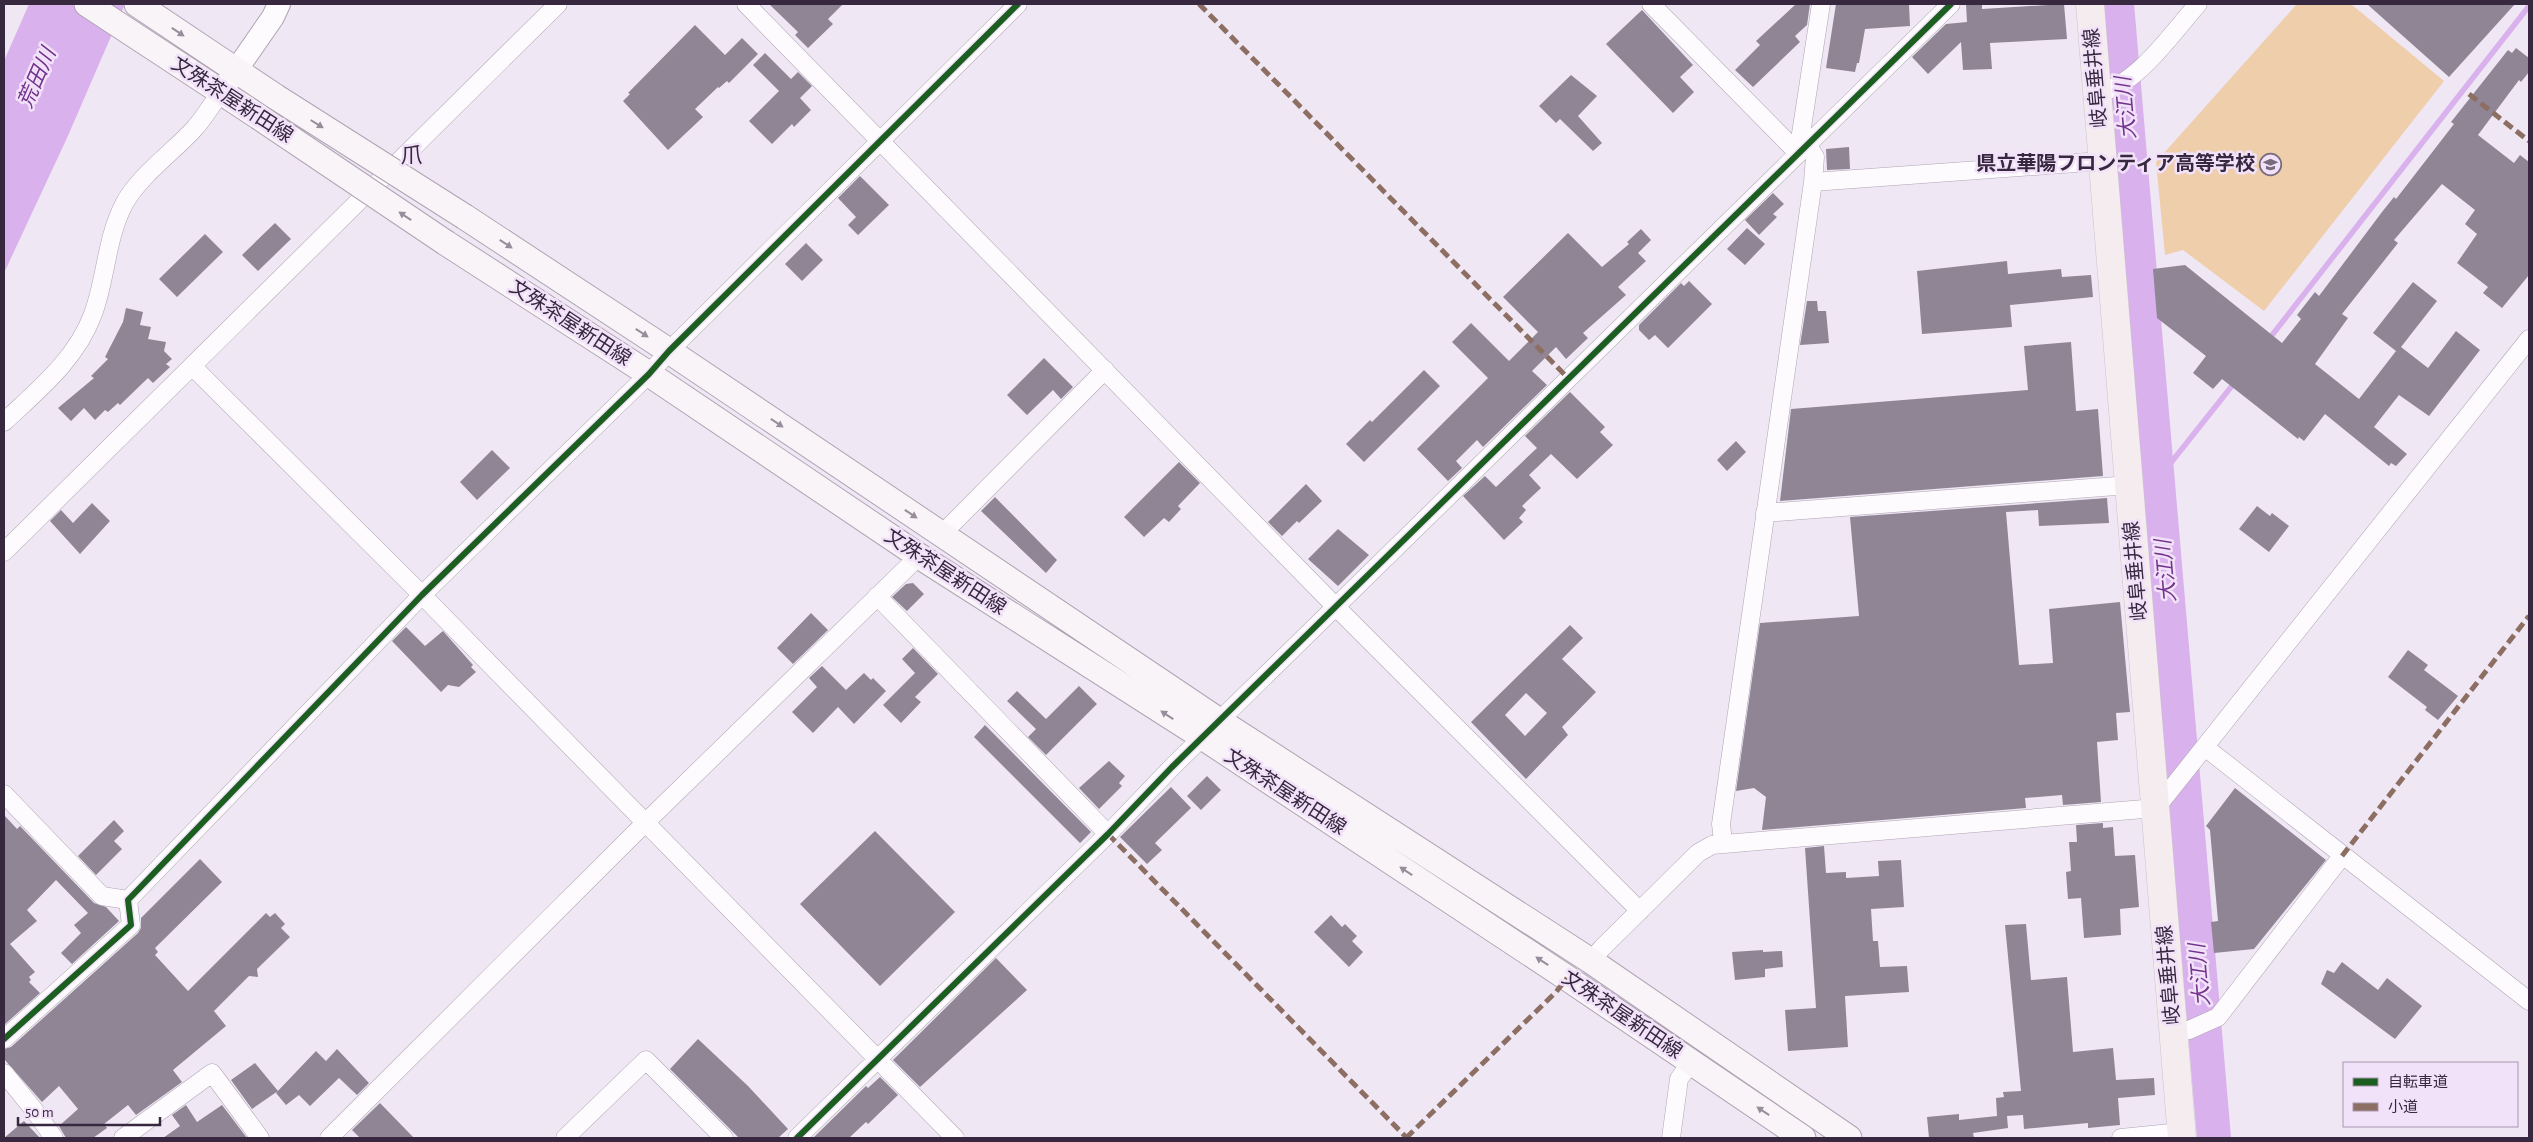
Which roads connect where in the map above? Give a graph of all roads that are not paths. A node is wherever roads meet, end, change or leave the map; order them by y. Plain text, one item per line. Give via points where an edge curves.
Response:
1 (87, 4) edge
2 (137, 4) edge
3 (279, 4) edge
4 (558, 4) edge
5 (746, 4) edge
6 (1018, 4) edge
7 (1651, 4) edge
8 (1821, 4) edge
9 (1951, 4) edge
10 (2090, 4) edge
11 (2198, 4) edge
12 (236, 70) junction
13 (221, 92) junction
14 (2104, 92) junction
15 (880, 140) junction
16 (1803, 148) junction
17 (2103, 161) junction
18 (1813, 182) junction
19 (2529, 339) edge
20 (669, 351) junction
21 (192, 366) junction
22 (1105, 370) junction
23 (649, 374) junction
24 (4, 422) edge
25 (2129, 485) junction
26 (1765, 513) junction
27 (942, 534) junction
28 (4, 552) edge
29 (918, 556) junction
30 (422, 595) junction
31 (877, 596) junction
32 (1336, 607) junction
33 (1212, 730) junction
34 (2206, 748) junction
35 (4, 794) edge
36 (2163, 799) junction
37 (644, 824) junction
38 (1108, 834) junction
39 (1711, 847) junction
40 (2342, 856) junction
41 (128, 900) junction
42 (1640, 911) junction
43 (1592, 961) junction
44 (2529, 1002) edge
45 (2181, 1030) junction
46 (4, 1039) edge
47 (877, 1059) junction
48 (1691, 1062) junction
49 (4, 1073) edge
50 (2182, 1135) edge
51 (54, 1138) edge
52 (123, 1138) edge
53 (260, 1138) edge
54 (329, 1138) edge
55 (565, 1138) edge
56 (724, 1138) edge
57 (797, 1138) edge
58 (955, 1138) edge
59 (1671, 1138) edge
60 (1803, 1138) edge
61 (1849, 1138) edge
62 (2121, 1138) edge

1 - 13 main road, 文殊茶屋新田線
2 -> 12 main road, 文殊茶屋新田線
3 - 12 street
4 - 21 street
5 - 15 street
6 - 15 street
7 - 16 street
8 - 16 street
9 - 16 street
10 - 14 main road, 岐阜垂井線
11 - 14 street via 2129,78
12 - 13 street
12 -> 20 main road, 文殊茶屋新田線, bridge
23 -> 13 main road, 文殊茶屋新田線, bridge
13 - 24 street via 195,128 124,204 111,238 93,314 81,339 60,368
14 - 17 main road, 岐阜垂井線
15 - 20 street
15 - 22 street
16 - 18 street via 1815,157
16 - 32 street
17 - 18 street
17 - 25 main road, 岐阜垂井線
18 - 26 street
19 - 34 street
20 - 23 street
20 -> 27 main road, 文殊茶屋新田線
21 - 28 street
21 - 30 street
22 - 27 street
22 - 32 street
23 - 29 main road, 文殊茶屋新田線
23 - 30 street
25 - 26 street
25 - 36 main road, 岐阜垂井線
26 - 39 street via 1720,824
27 - 33 main road, 文殊茶屋新田線
29 - 31 street
33 -> 29 main road, 文殊茶屋新田線
30 - 37 street
30 - 41 street
31 - 37 street
31 - 38 street
32 - 33 street
32 - 42 street
33 - 38 street
33 - 43 main road, 文殊茶屋新田線
48 -> 33 main road, 文殊茶屋新田線
34 - 36 street
34 - 40 street
35 - 41 street via 102,896
36 - 39 street
36 - 45 main road, 岐阜垂井線
37 - 47 street
37 - 54 street
38 - 47 street
39 - 42 street
40 - 44 street
40 - 45 street via 2218,1017
41 - 46 street via 132,925
42 - 43 street
43 - 61 main road, 文殊茶屋新田線
45 - 50 main road, 岐阜垂井線
47 - 57 street
47 - 58 street
48 - 59 street via 1680,1079
60 -> 48 main road, 文殊茶屋新田線
49 - 51 street
50 - 62 street
52 - 53 street via 212,1073
55 - 56 street via 646,1060

